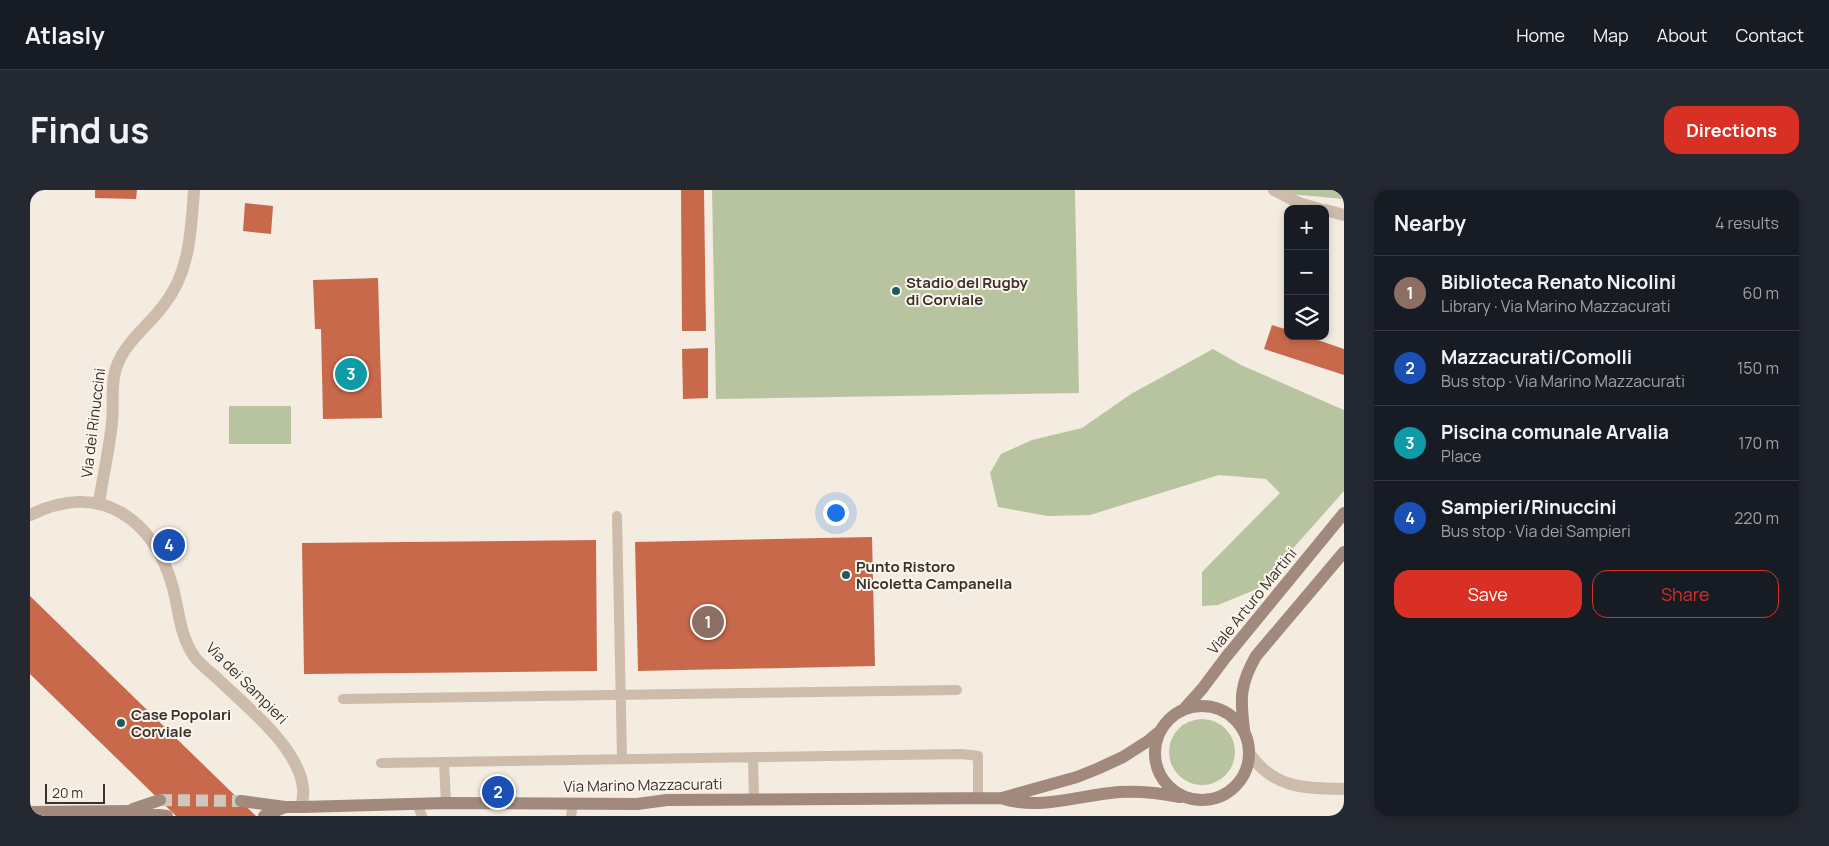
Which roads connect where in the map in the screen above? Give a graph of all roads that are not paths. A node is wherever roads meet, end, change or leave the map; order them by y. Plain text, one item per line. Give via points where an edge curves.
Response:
1 (194, 190) edge
2 (1274, 190) edge
3 (1303, 205) edge
4 (1329, 211) edge
5 (1344, 215) edge
6 (99, 503) junction
7 (1344, 513) edge
8 (30, 515) edge
9 (617, 516) dead end
10 (1344, 552) edge
11 (957, 690) dead end
12 (621, 695) junction
13 (343, 699) dead end
14 (1184, 709) junction
15 (1160, 731) junction
16 (1244, 732) junction
17 (1249, 753) junction
18 (752, 757) junction
19 (622, 759) junction
20 (444, 762) junction
21 (381, 763) dead end
22 (1344, 789) edge
23 (1002, 798) junction
24 (1190, 798) junction
25 (754, 799) junction
26 (978, 799) junction
27 (160, 800) tunnel mouth
28 (241, 801) tunnel mouth
29 (446, 803) junction
30 (417, 804) junction
31 (285, 807) junction
32 (572, 810) edge
33 (128, 811) junction
34 (30, 812) edge
35 (301, 812) edge
36 (167, 816) edge
37 (264, 816) edge
38 (422, 816) edge

1 - 6 street, Via dei Rinuccini via 181,278 164,306 129,344 117,365 112,423
2 - 3 street
4 - 5 street
6 - 8 street, Via dei Sampieri via 70,502
6 - 35 street, Via dei Sampieri via 138,524 154,544 164,562 185,637 195,657 277,735 298,769 303,788
7 - 14 street, Viale Arturo Martini
9 - 12 lane
10 - 16 street via 1256,656 1246,674 1241,705
11 - 12 lane
12 - 13 lane
12 - 19 lane
14 - 15 street via 1166,722
14 - 16 street via 1212,707 1236,720
15 - 23 street, Via Marino Mazzacurati via 1123,757 1097,769
15 - 24 street via 1156,742 1157,766 1162,777 1179,794
16 - 17 street
17 - 22 street via 1267,774 1288,783 1311,788
17 - 24 street via 1242,778 1228,792 1210,799
18 - 19 lane
18 - 25 lane
18 - 26 lane via 978,756
19 - 20 lane
20 - 21 lane
20 - 29 lane
23 - 24 street, Via Marino Mazzacurati via 1027,803 1136,792
23 - 26 street, Via Marino Mazzacurati
25 - 26 street, Via Marino Mazzacurati
25 - 32 street, Via Marino Mazzacurati via 667,800
27 - 33 street
28 - 31 street, Via Marino Mazzacurati
29 - 30 street, Via Marino Mazzacurati
29 - 32 street, Via Marino Mazzacurati
30 - 35 street, Via Marino Mazzacurati
30 - 38 lane
31 - 35 street, Via Marino Mazzacurati
31 - 37 street, Via Marino Mazzacurati
33 - 34 street
33 - 36 street

